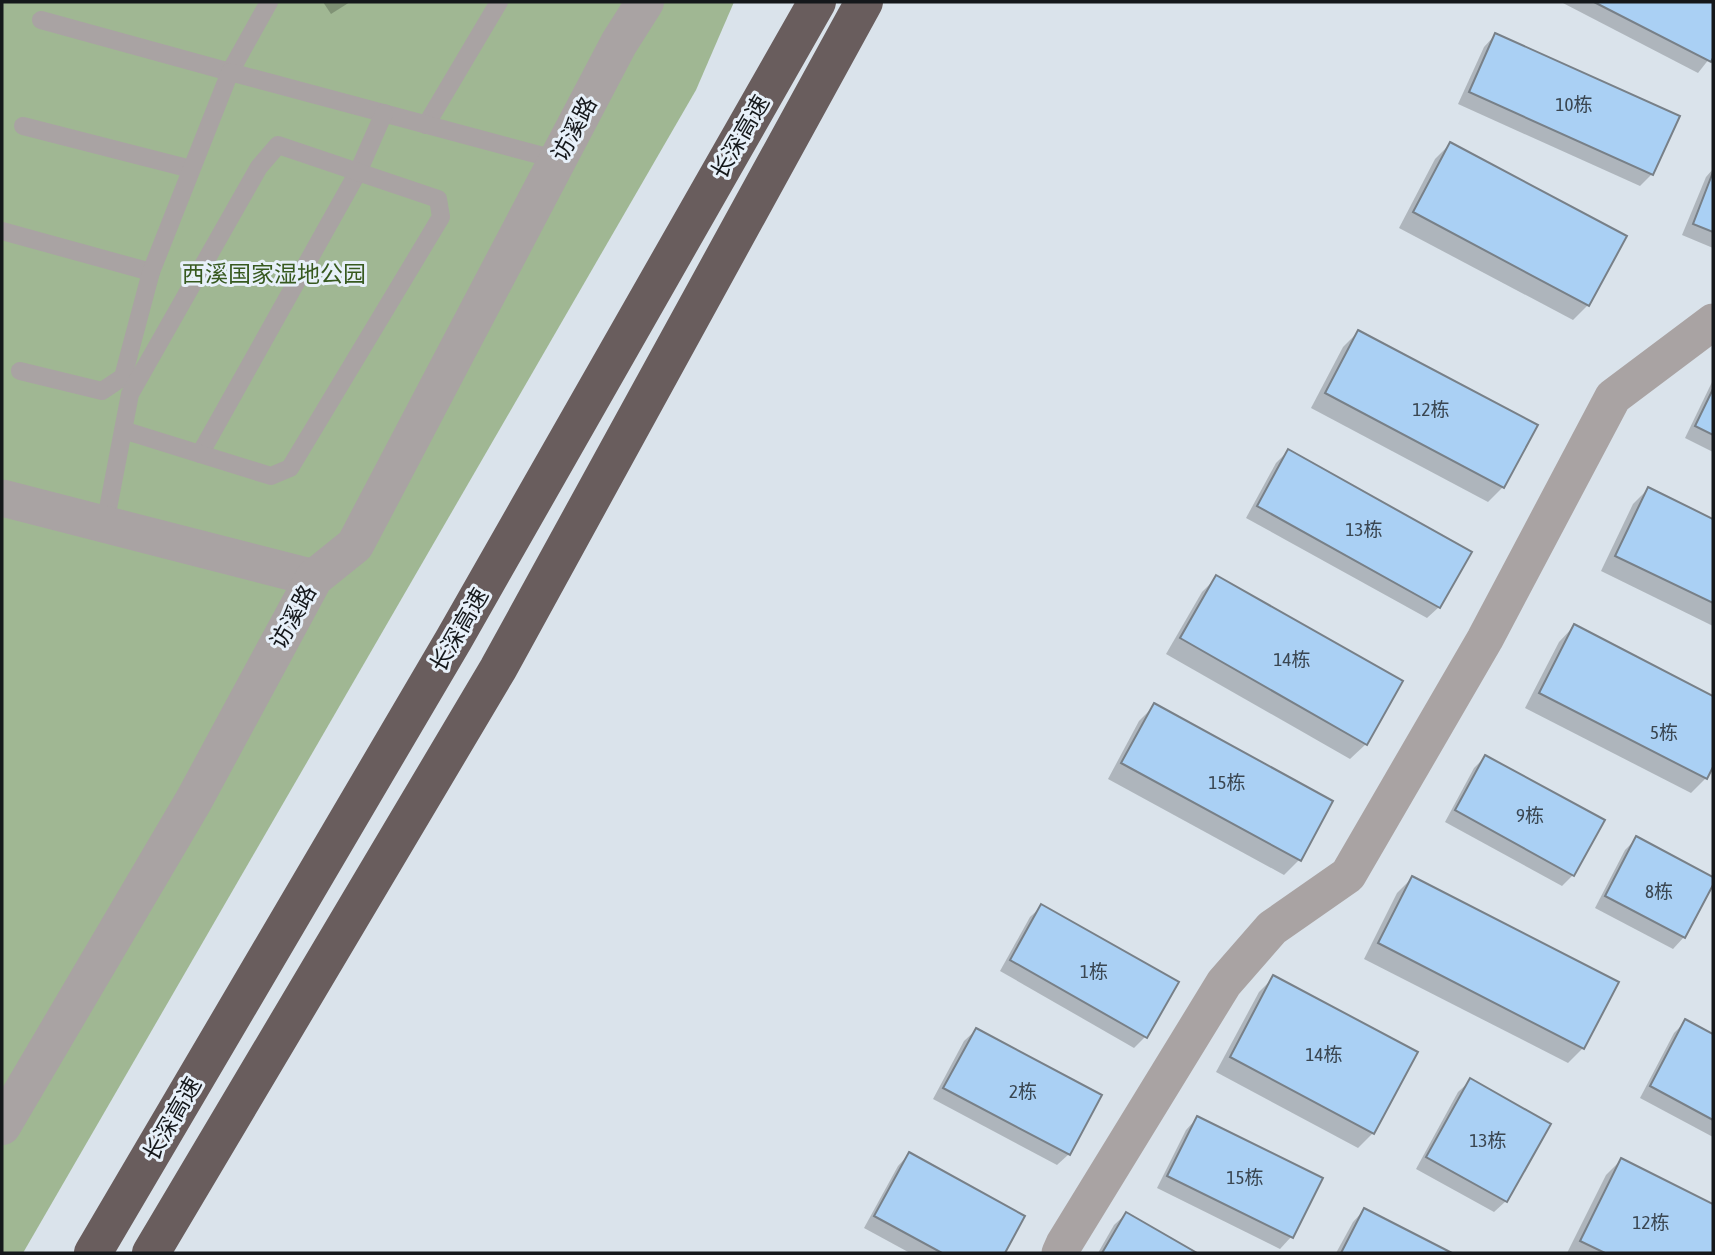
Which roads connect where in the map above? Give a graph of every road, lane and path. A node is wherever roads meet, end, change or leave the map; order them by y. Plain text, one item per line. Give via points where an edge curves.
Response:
1 (269, 2) edge
2 (499, 2) edge
3 (645, 2) edge
4 (817, 2) edge
5 (864, 2) edge
6 (41, 20) dead end
7 (230, 72) junction
8 (384, 113) junction
9 (426, 125) junction
10 (23, 126) dead end
11 (558, 160) junction
12 (191, 169) junction
13 (358, 172) junction
14 (2, 231) edge
15 (151, 272) junction
16 (1713, 323) edge
17 (20, 371) dead end
18 (123, 430) junction
19 (200, 454) junction
20 (2, 498) edge
21 (105, 524) junction
22 (314, 578) junction
23 (2, 1126) edge
24 (93, 1253) edge
25 (151, 1253) edge
26 (1060, 1253) edge

1 - 7 lane
2 - 9 lane
3 - 11 street, 访溪路
4 - 24 highway, 长深高速 via 454,639
5 - 25 highway, 长深高速 via 498,669
6 - 7 lane
7 - 8 lane
7 - 12 lane
8 - 9 lane
8 - 13 lane
9 - 11 lane
10 - 12 lane
11 - 22 street, 访溪路 via 355,545
12 - 15 lane
13 - 18 lane via 278,145 259,167 130,394
13 - 19 lane
13 - 19 lane via 438,200 441,217 290,468 271,476
14 - 15 lane
15 - 17 lane via 123,377 103,391
16 - 26 street via 1613,397 1485,639 1348,874 1272,928 1224,983
18 - 19 lane
18 - 21 lane
20 - 21 street
21 - 22 street
22 - 23 street, 访溪路 via 194,800

